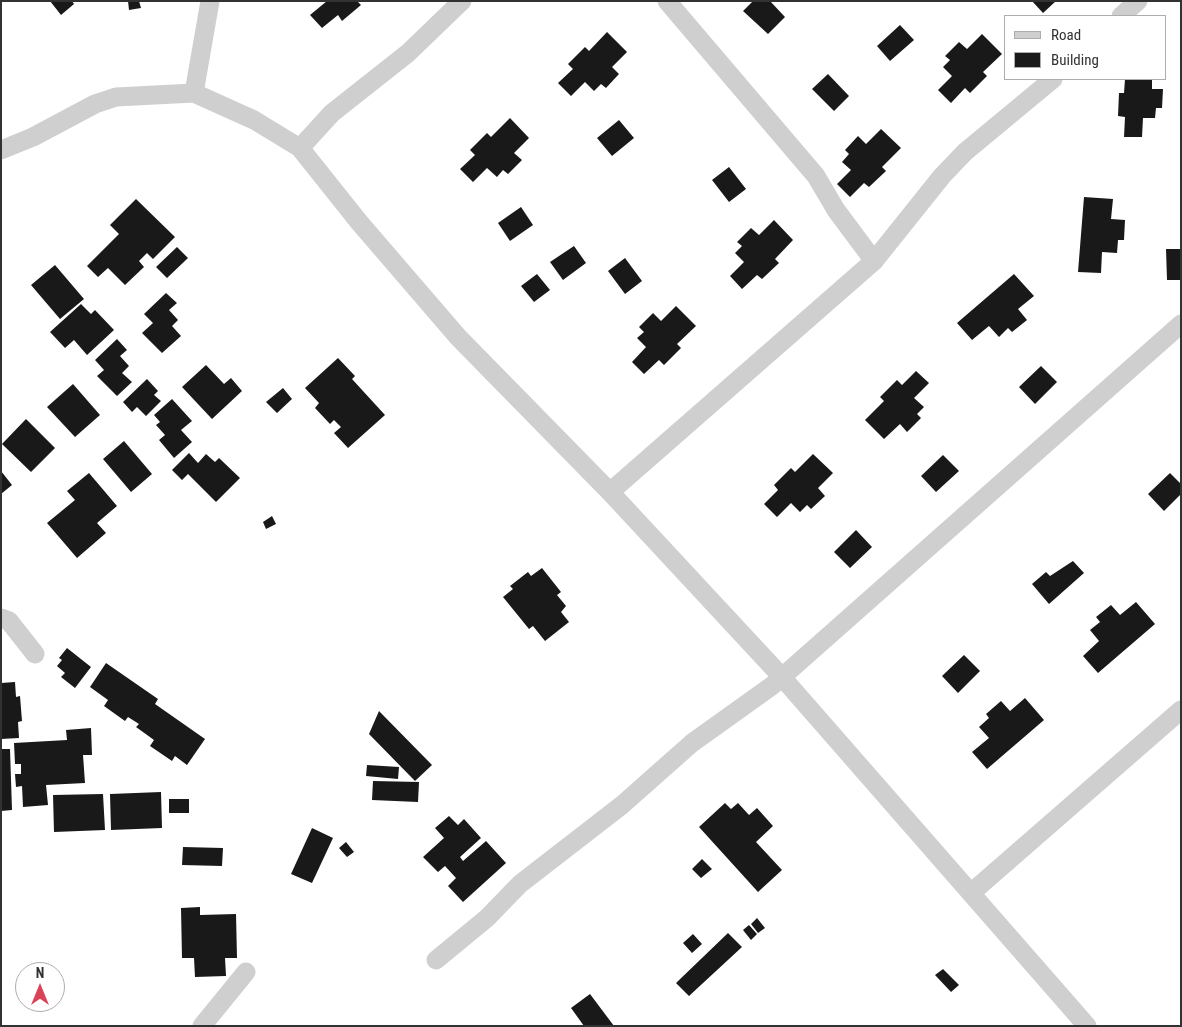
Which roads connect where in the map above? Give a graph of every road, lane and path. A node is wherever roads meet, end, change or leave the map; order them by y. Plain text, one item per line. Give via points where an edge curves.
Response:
1 (210, 1) edge
2 (462, 1) edge
3 (666, 1) edge
4 (1138, 1) edge
5 (1123, 15) edge
6 (1052, 80) edge
7 (194, 93) junction
8 (300, 148) junction
9 (1, 150) edge
10 (874, 261) junction
11 (1181, 324) edge
12 (610, 492) junction
13 (1, 618) edge
14 (35, 654) dead end
15 (781, 676) junction
16 (1181, 710) edge
17 (971, 893) junction
18 (436, 960) dead end
19 (246, 972) dead end
20 (202, 1026) edge
21 (1087, 1026) edge

1 - 7 street
2 - 8 street via 408,53 332,113
3 - 10 street via 816,176 836,210
4 - 5 street
6 - 10 street via 965,152
7 - 8 street via 240,113
7 - 9 street via 116,97
8 - 12 street via 458,336
10 - 12 street
11 - 15 street
12 - 15 street
13 - 14 street via 9,621
15 - 17 street
15 - 18 street via 765,692 692,743 563,853 538,869 488,918
16 - 17 street
17 - 21 street
19 - 20 street

